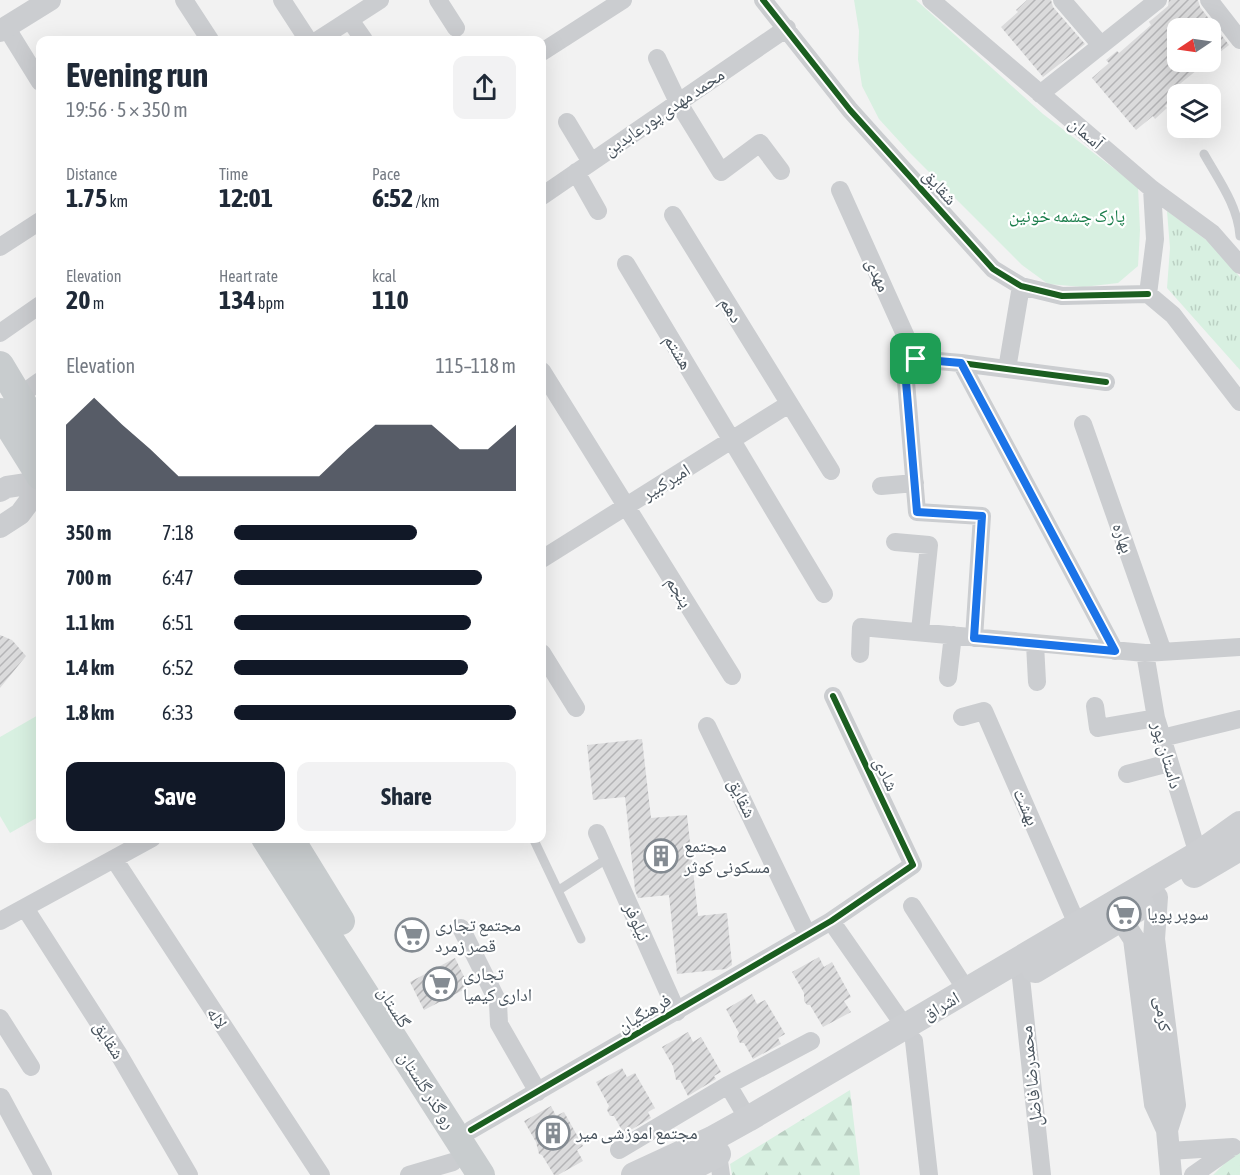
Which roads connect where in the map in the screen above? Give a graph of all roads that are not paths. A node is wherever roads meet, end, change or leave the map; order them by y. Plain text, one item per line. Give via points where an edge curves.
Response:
1 (50, 0) edge
2 (184, 0) edge
3 (282, 0) edge
4 (380, 0) edge
5 (438, 0) edge
6 (623, 0) edge
7 (763, 0) edge
8 (931, 0) edge
9 (1062, 0) edge
10 (1158, 0) edge
11 (1209, 0) edge
12 (350, 20) junction
13 (456, 28) dead end
14 (787, 28) junction
15 (3, 29) edge
16 (207, 36) edge
17 (305, 36) edge
18 (324, 36) edge
19 (361, 36) edge
20 (1240, 40) edge
21 (1100, 44) junction
22 (546, 49) edge
23 (657, 58) dead end
24 (36, 76) edge
25 (1040, 94) junction
26 (678, 102) junction
27 (567, 123) dead end
28 (1204, 154) dead end
29 (584, 167) junction
30 (781, 171) dead end
31 (1152, 189) junction
32 (840, 190) dead end
33 (546, 193) edge
34 (598, 211) dead end
35 (673, 215) dead end
36 (36, 224) edge
37 (1240, 236) edge
38 (0, 247) edge
39 (626, 264) dead end
40 (1240, 265) edge
41 (1021, 286) junction
42 (1148, 294) junction
43 (36, 308) edge
44 (0, 333) edge
45 (916, 359) junction
46 (961, 363) junction
47 (0, 365) edge
48 (1007, 369) junction
49 (546, 377) edge
50 (1106, 382) dead end
51 (1240, 402) edge
52 (789, 404) junction
53 (29, 410) edge
54 (1083, 424) dead end
55 (731, 441) junction
56 (36, 452) edge
57 (831, 471) dead end
58 (915, 483) junction
59 (36, 485) edge
60 (881, 486) dead end
61 (0, 491) edge
62 (36, 491) edge
63 (626, 507) junction
64 (0, 527) edge
65 (895, 542) dead end
66 (546, 557) edge
67 (824, 594) dead end
68 (920, 631) junction
69 (953, 635) junction
70 (974, 638) junction
71 (1035, 644) junction
72 (1240, 647) edge
73 (1115, 651) junction
74 (1154, 652) junction
75 (860, 654) dead end
76 (546, 659) edge
77 (732, 676) dead end
78 (948, 678) dead end
79 (1037, 682) dead end
80 (833, 696) dead end
81 (1095, 706) dead end
82 (576, 708) dead end
83 (962, 717) dead end
84 (1156, 718) junction
85 (1240, 719) edge
86 (708, 726) dead end
87 (1162, 738) junction
88 (1169, 763) junction
89 (1127, 774) dead end
90 (1240, 824) edge
91 (597, 833) dead end
92 (143, 843) edge
93 (268, 843) edge
94 (293, 843) edge
95 (536, 843) edge
96 (1240, 848) edge
97 (1197, 854) junction
98 (608, 858) junction
99 (114, 859) junction
100 (913, 865) joint
101 (559, 890) junction
102 (1157, 897) junction
103 (912, 906) dead end
104 (25, 908) junction
105 (1120, 919) junction
106 (0, 921) edge
107 (831, 921) junction
108 (1077, 924) junction
109 (461, 928) dead end
110 (807, 934) junction
111 (581, 939) dead end
112 (353, 975) junction
113 (1021, 978) junction
114 (967, 991) junction
115 (677, 1012) junction
116 (0, 1018) edge
117 (909, 1034) junction
118 (811, 1041) dead end
119 (31, 1067) dead end
120 (728, 1085) junction
121 (538, 1092) junction
122 (1, 1097) edge
123 (748, 1119) junction
124 (471, 1130) junction
125 (1168, 1141) junction
126 (1236, 1145) edge
127 (619, 1150) dead end
128 (720, 1165) edge
129 (456, 1168) edge
130 (43, 1175) edge
131 (189, 1175) edge
132 (321, 1175) edge
133 (409, 1175) edge
134 (481, 1175) edge
135 (498, 1175) edge
136 (634, 1175) edge
137 (678, 1175) edge
138 (929, 1175) edge
139 (1042, 1175) edge
140 (1171, 1175) edge
141 (1193, 1175) edge

1 - 15 street
2 - 16 street
3 - 17 street
4 - 12 street
5 - 13 street
6 - 22 street
7 - 14 street, شقایق
8 - 25 street, آسمان
9 - 21 street
10 - 21 street
11 - 20 street
12 - 18 street
12 - 19 street
14 - 26 street, محمد مهدی پورعابدین
14 - 41 street, شقایق via 850,110 993,269
15 - 24 street
21 - 25 street
23 - 26 street
25 - 31 street, آسمان
26 - 29 street, محمد مهدی پورعابدین
26 - 30 street via 721,172 760,143
27 - 29 street
28 - 37 lane via 1231,202
29 - 33 street, محمد مهدی پورعابدین
29 - 34 street
31 - 40 street, آسمان via 1212,233
31 - 42 street via 1155,239
32 - 45 street, مهدی
35 - 52 street, دهم
36 - 38 street
39 - 55 street, هشتم
41 - 42 street, شقایق via 1062,296
41 - 48 street
42 - 51 street via 1173,315
43 - 44 street
45 - 46 street
45 - 58 street via 904,358
46 - 48 street
46 - 73 street
47 - 53 main road
48 - 50 street
49 - 63 street, پنجم
52 - 55 street, امیرکبیر
52 - 57 street, دهم
53 - 56 main road
54 - 74 street, بهاره
55 - 63 street, امیرکبیر
55 - 67 street, هشتم
58 - 60 street
58 - 70 street via 917,512 982,516
59 - 61 street via 7,486
62 - 64 street via 20,514
63 - 66 street, امیرکبیر
63 - 77 street, پنجم
65 - 68 street via 929,544
68 - 69 street
68 - 75 street via 861,627
69 - 70 street
69 - 78 street
70 - 71 street
71 - 73 street
71 - 79 street
72 - 74 street
73 - 74 street
74 - 84 street, داستان پور
76 - 82 street
80 - 100 street, شادی
81 - 84 street via 1098,728
83 - 108 street, بهشت via 984,711
84 - 87 street, داستان پور
85 - 87 street
86 - 110 street, شقایق
87 - 88 street, داستان پور
88 - 89 street
88 - 97 street, داستان پور
90 - 97 main road, اشراق
91 - 98 street, نیلوفر
92 - 99 street
93 - 112 main road
94 - 124 main road, گلستان
95 - 101 lane
96 - 102 main road, اشراق
97 - 108 main road, اشراق
98 - 101 lane
98 - 115 street, نیلوفر
99 - 104 street
99 - 132 street, لاله
100 - 107 street, فرهنگیان
101 - 111 lane
102 - 105 main road, اشراق
102 - 125 street, کرمی via 1154,939 1175,1105
103 - 114 street
104 - 106 street
104 - 131 street, شقایق via 118,1053
105 - 113 main road, اشراق
105 - 125 street, کرمی via 1134,939 1155,1104
107 - 110 street, فرهنگیان
107 - 117 street
108 - 114 main road, اشراق
109 - 121 street via 498,1002 499,1024
110 - 115 street, فرهنگیان
112 - 129 main road
112 - 134 main road, رو گذر گلستان
113 - 117 main road, اشراق
113 - 139 street, محمدرضا فاضل
114 - 117 main road, اشراق
115 - 121 street, فرهنگیان
116 - 119 street
117 - 123 main road, اشراق
117 - 128 main road, اشراق
117 - 138 street
118 - 120 street
120 - 123 street
120 - 127 street
121 - 124 street, فرهنگیان
122 - 130 street
123 - 136 main road, اشراق
124 - 135 main road, گلستان
125 - 126 street
125 - 140 street, کرمی
126 - 141 street
128 - 137 main road, اشراق
129 - 133 street

